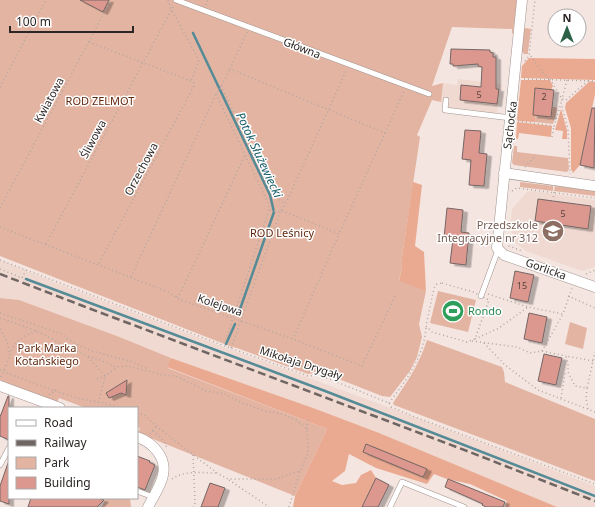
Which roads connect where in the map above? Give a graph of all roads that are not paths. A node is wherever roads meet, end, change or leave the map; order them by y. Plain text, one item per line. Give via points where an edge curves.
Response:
1 (177, 0) edge
2 (522, 0) edge
3 (429, 94) dead end
4 (446, 100) dead end
5 (513, 119) junction
6 (504, 173) junction
7 (595, 186) edge
8 (498, 250) junction
9 (595, 287) edge
10 (482, 294) road end
11 (0, 386) edge
12 (56, 407) edge
13 (138, 437) edge
14 (8, 450) edge
15 (0, 465) edge
16 (138, 491) edge
17 (153, 497) junction
18 (148, 507) edge
19 (390, 507) edge
20 (464, 507) edge

1 - 3 lane, Główna
2 - 5 street, Sąchocka
4 - 5 lane via 445,110
5 - 6 street, Sąchocka
6 - 7 street
6 - 8 street, Sąchocka via 496,245
8 - 9 street, Gorlicka via 504,255
8 - 10 lane
11 - 12 street
13 - 17 street via 147,440 162,460 163,475
14 - 15 lane
16 - 17 lane
17 - 18 street
19 - 20 lane via 402,482

